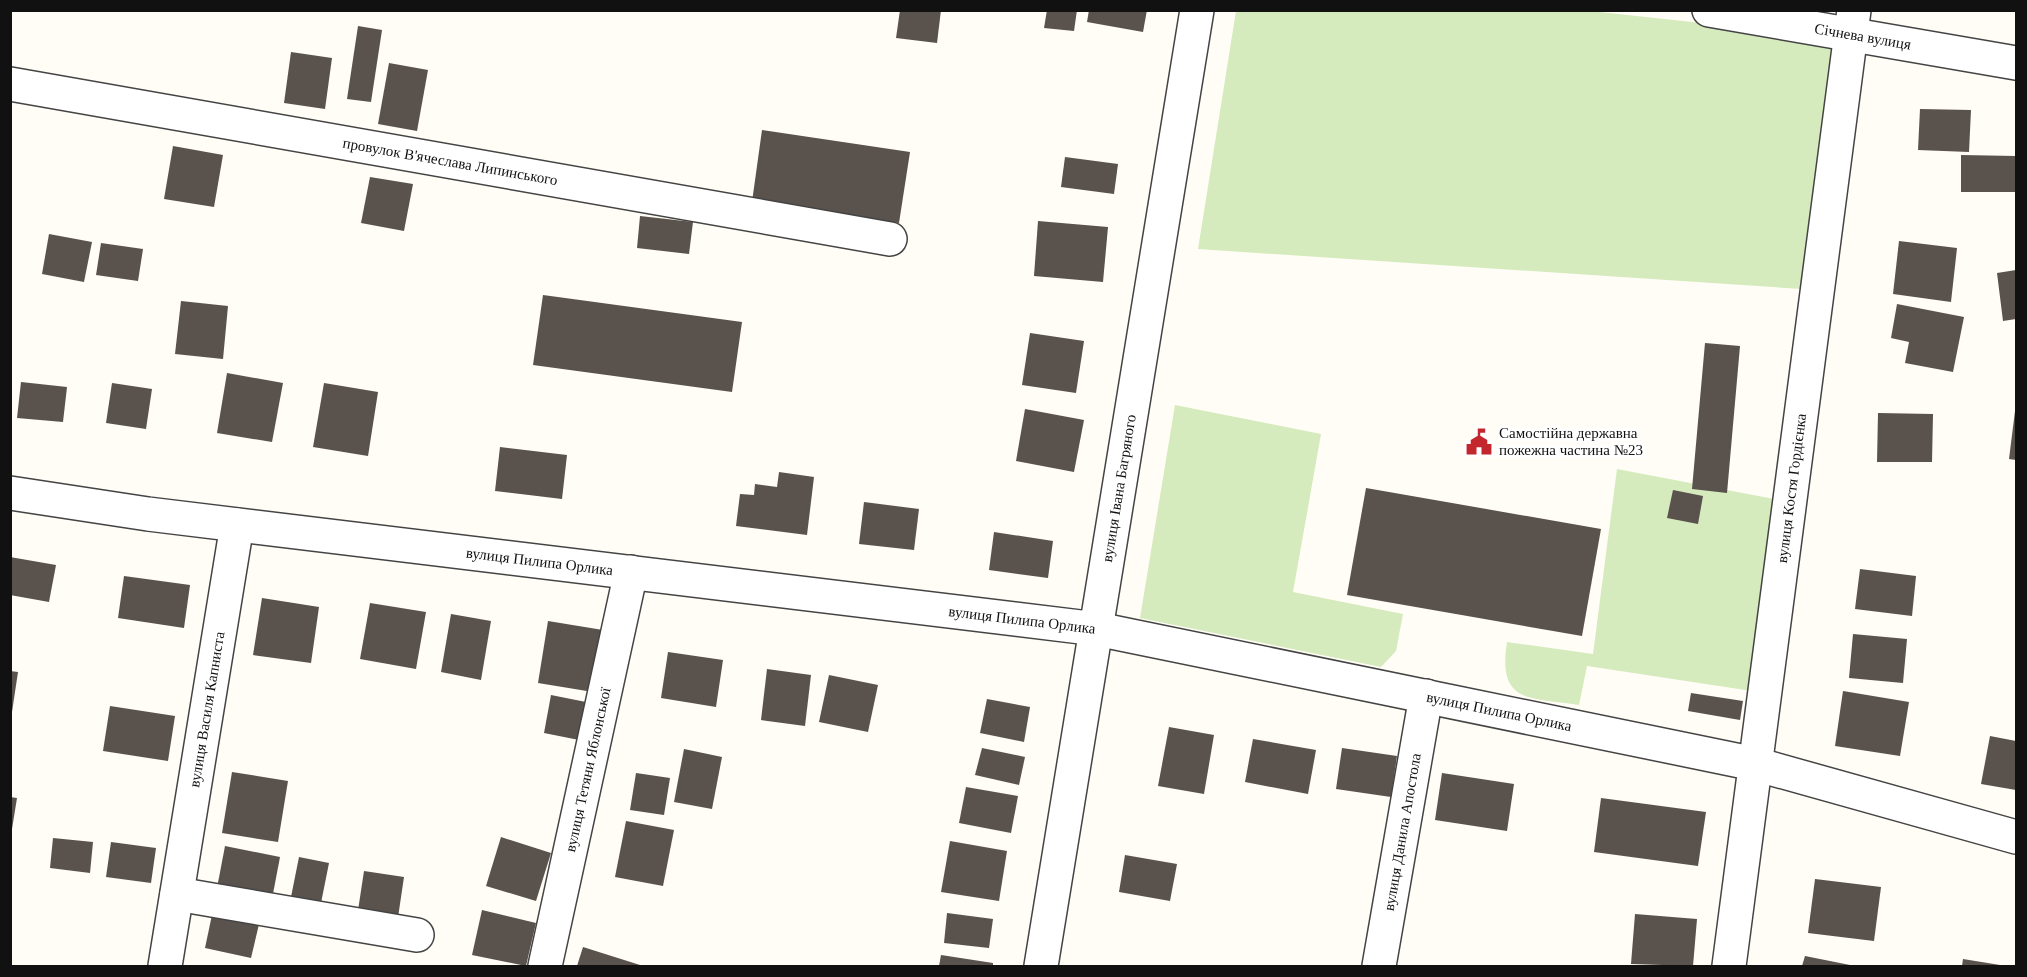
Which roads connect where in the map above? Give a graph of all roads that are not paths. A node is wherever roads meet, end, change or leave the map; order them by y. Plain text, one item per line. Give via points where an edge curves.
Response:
1 (1197, 10) edge
2 (1709, 10) edge
3 (1852, 23) edge
4 (2016, 63) edge
5 (10, 84) edge
6 (890, 239) dead end
7 (10, 493) edge
8 (237, 525) junction
9 (631, 572) junction
10 (1097, 629) junction
11 (1426, 696) junction
12 (1755, 764) junction
13 (2016, 837) edge
14 (177, 894) junction
15 (417, 935) dead end
16 (165, 966) edge
17 (545, 966) edge
18 (1041, 966) edge
19 (1379, 966) edge
20 (1729, 966) edge

1 - 10 street, вулиця Івана Багряного
2 - 3 street, Січнева вулиця
3 - 4 street, Січнева вулиця
3 - 12 street, вулиця Костя Гордієнка
5 - 6 street, провулок В'ячеслава Липинського
7 - 8 street, вулиця Пилипа Орлика
8 - 9 street, вулиця Пилипа Орлика
8 - 14 street, вулиця Василя Капниста
9 - 10 street, вулиця Пилипа Орлика
9 - 17 street, вулиця Тетяни Яблонської
10 - 11 street, вулиця Пилипа Орлика
10 - 18 street, вулиця Івана Багряного
11 - 12 street, вулиця Пилипа Орлика
11 - 19 street, вулиця Данила Апостола
12 - 13 street, вулиця Пилипа Орлика
12 - 20 street, вулиця Костя Гордієнка
14 - 15 street
14 - 16 street, вулиця Василя Капниста

